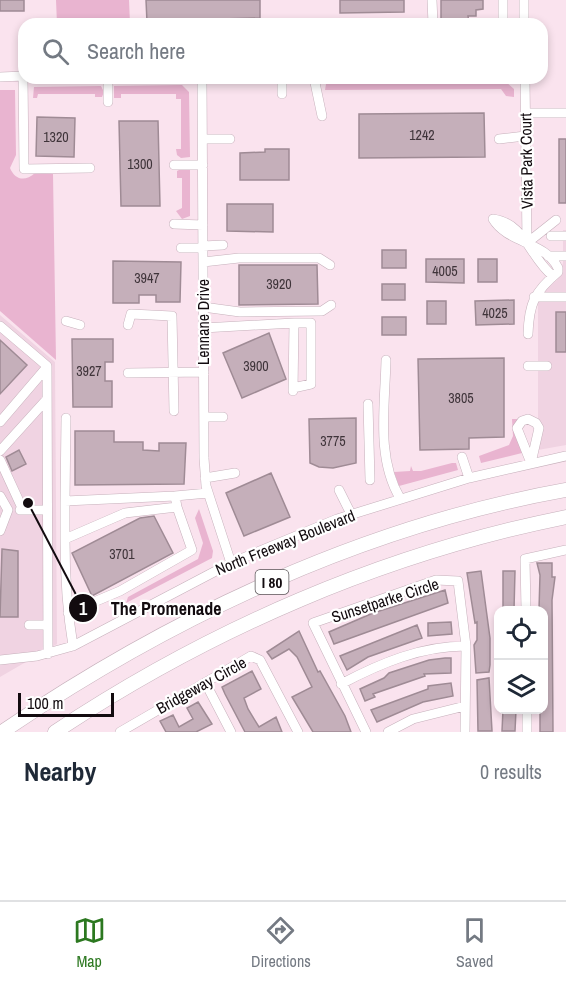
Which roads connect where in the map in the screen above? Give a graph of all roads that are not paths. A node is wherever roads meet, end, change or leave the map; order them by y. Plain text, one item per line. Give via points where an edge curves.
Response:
1 (432, 0) edge
2 (503, 0) edge
3 (524, 0) edge
4 (433, 18) edge
5 (503, 18) edge
6 (524, 18) edge
7 (0, 76) edge
8 (18, 76) edge
9 (23, 84) edge
10 (108, 84) edge
11 (202, 84) edge
12 (282, 84) edge
13 (315, 84) edge
14 (525, 84) edge
15 (282, 94) dead end
16 (108, 102) dead end
17 (566, 112) edge
18 (525, 113) junction
19 (322, 116) dead end
20 (525, 136) junction
21 (203, 139) junction
22 (230, 139) dead end
23 (499, 139) dead end
24 (174, 165) dead end
25 (203, 165) junction
26 (90, 168) dead end
27 (556, 219) dead end
28 (174, 224) dead end
29 (203, 225) junction
30 (551, 236) dead end
31 (566, 236) edge
32 (527, 243) junction
33 (223, 245) dead end
34 (203, 247) junction
35 (181, 248) dead end
36 (548, 256) junction
37 (566, 256) edge
38 (203, 262) junction
39 (330, 265) dead end
40 (555, 274) junction
41 (534, 297) junction
42 (566, 297) edge
43 (331, 305) dead end
44 (203, 307) junction
45 (66, 321) dead end
46 (294, 323) junction
47 (80, 325) dead end
48 (128, 325) dead end
49 (0, 327) edge
50 (203, 328) junction
51 (528, 334) dead end
52 (386, 360) dead end
53 (47, 366) junction
54 (528, 366) dead end
55 (547, 366) dead end
56 (174, 372) junction
57 (204, 372) junction
58 (128, 373) dead end
59 (46, 399) junction
60 (368, 404) dead end
61 (174, 411) dead end
62 (204, 417) junction
63 (223, 417) dead end
64 (66, 418) dead end
65 (0, 422) edge
66 (0, 451) edge
67 (566, 456) edge
68 (462, 457) dead end
69 (0, 460) edge
70 (235, 473) dead end
71 (205, 478) junction
72 (469, 478) junction
73 (370, 480) dead end
74 (339, 490) dead end
75 (566, 490) edge
76 (208, 493) junction
77 (0, 496) edge
78 (175, 496) junction
79 (400, 498) junction
80 (65, 501) junction
81 (177, 507) junction
82 (8, 510) junction
83 (23, 510) junction
84 (46, 510) junction
85 (351, 514) junction
86 (566, 517) edge
87 (0, 531) edge
88 (65, 539) junction
89 (566, 550) edge
90 (231, 563) junction
91 (526, 606) edge
92 (68, 614) junction
93 (29, 625) dead end
94 (48, 625) junction
95 (73, 646) junction
96 (466, 646) junction
97 (0, 654) edge
98 (48, 654) junction
99 (17, 657) junction
100 (0, 660) edge
101 (206, 684) junction
102 (341, 684) junction
103 (465, 706) junction
104 (527, 714) edge
105 (2, 732) edge
106 (55, 732) edge
107 (121, 732) edge
108 (231, 732) edge
109 (298, 732) edge
110 (366, 732) edge
111 (388, 732) edge
112 (465, 732) edge
113 (527, 732) edge

1 - 4 street
2 - 5 street
3 - 6 street
7 - 8 street
9 - 26 street via 24,169
10 - 16 street
11 - 21 street, Lennane Drive
12 - 15 street
13 - 19 street
14 - 18 street, Vista Park Court
17 - 18 street
18 - 20 street, Vista Park Court
20 - 23 street
20 - 32 street, Vista Park Court
21 - 22 street
21 - 25 street, Lennane Drive
24 - 25 street
25 - 29 street, Lennane Drive
27 - 32 street
28 - 29 street
29 - 34 street, Lennane Drive
30 - 31 street
32 - 36 street
32 - 40 street
33 - 34 street
34 - 35 street
34 - 38 street, Lennane Drive
36 - 37 street
36 - 40 street via 556,263
38 - 39 street via 319,258
38 - 44 street, Lennane Drive
40 - 41 street
41 - 42 street
41 - 51 street
43 - 44 street via 322,311 240,312
44 - 50 street, Lennane Drive
45 - 47 street
46 - 46 street via 311,323 311,373 310,384 293,390
46 - 50 street
48 - 56 street via 131,314 172,316
49 - 53 street
50 - 57 street, Lennane Drive
52 - 79 street via 385,462
53 - 59 street
53 - 65 street
54 - 55 street
56 - 57 street
56 - 58 street
56 - 61 street
57 - 62 street, Lennane Drive
59 - 66 street
59 - 84 street
60 - 73 street
62 - 63 street
62 - 71 street, Lennane Drive
64 - 80 street
67 - 72 street, North Freeway Boulevard
68 - 72 street
69 - 83 street
70 - 71 street
71 - 76 street, Lennane Drive
72 - 79 street, North Freeway Boulevard
74 - 85 street
75 - 105 highway, I 80 via 381,539 297,571 134,649
76 - 78 street
76 - 90 street, Lennane Drive
77 - 82 street
78 - 80 street
78 - 81 street
79 - 85 street, North Freeway Boulevard
80 - 88 street
81 - 88 street via 125,513
81 - 92 street via 192,549 120,591
82 - 83 street
82 - 87 street
83 - 84 street
84 - 94 street
85 - 90 street, North Freeway Boulevard
86 - 106 highway, I 80 via 439,549 351,578 183,654
88 - 92 street
89 - 91 street via 525,559
90 - 95 street, North Freeway Boulevard
92 - 95 street
93 - 94 street
94 - 98 street
95 - 98 street, North Freeway Boulevard
96 - 102 street via 427,648
96 - 102 street, Sunsetparke Circle via 458,581 436,580 314,622
96 - 103 street
97 - 99 street, North Freeway Boulevard
98 - 99 street, North Freeway Boulevard
99 - 100 street, North Freeway Boulevard
101 - 107 street, Bridgeway Circle
101 - 108 street
101 - 109 street, Bridgeway Circle via 251,656 260,660
102 - 110 street
103 - 111 street via 413,720
103 - 112 street
104 - 113 street

